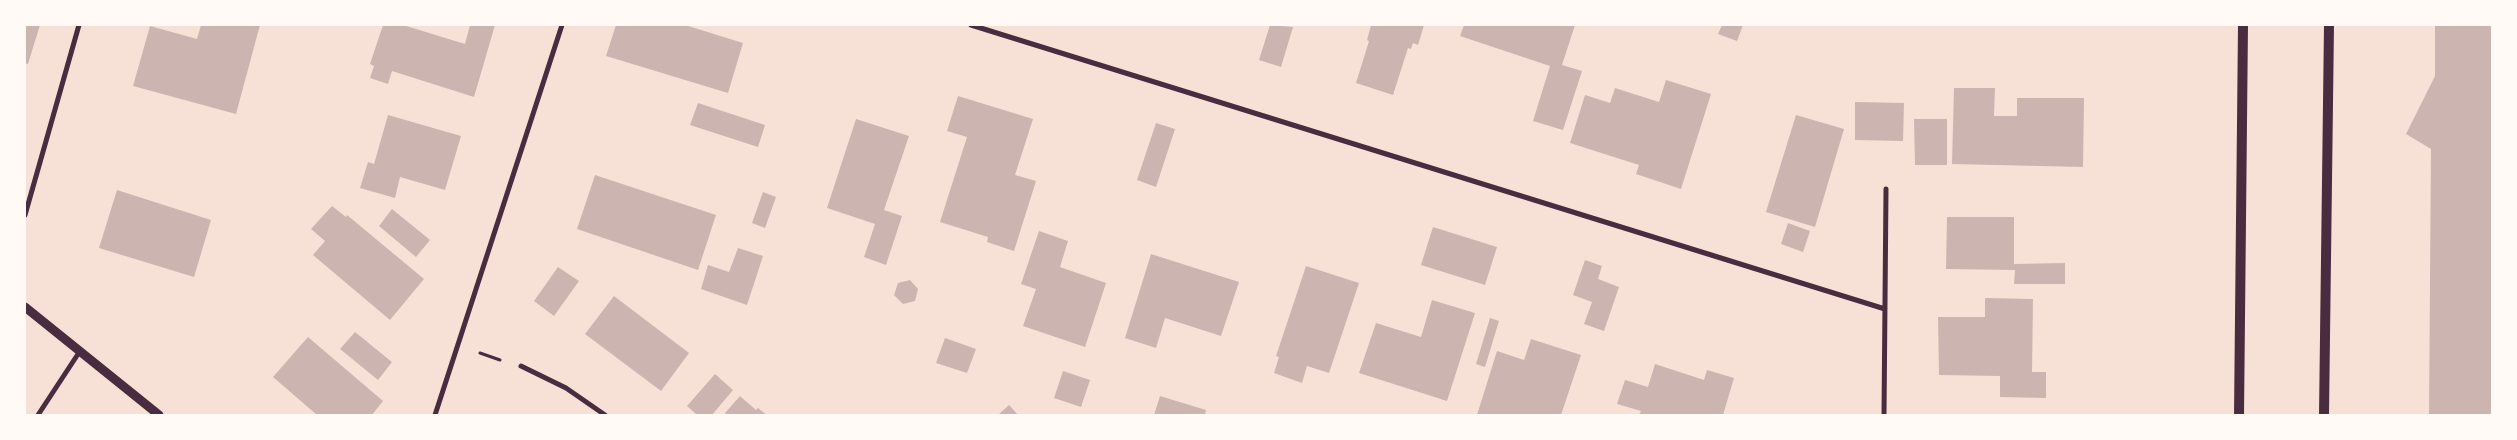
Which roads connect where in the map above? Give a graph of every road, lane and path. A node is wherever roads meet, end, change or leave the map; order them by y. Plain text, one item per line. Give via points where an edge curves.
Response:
1 (80, 25) edge
2 (562, 25) edge
3 (971, 25) edge
4 (2243, 25) edge
5 (2329, 25) edge
6 (1886, 189) dead end
7 (25, 215) edge
8 (25, 307) edge
9 (1885, 310) junction
10 (458, 346) junction
11 (81, 350) junction
12 (521, 366) joint
13 (38, 415) edge
14 (159, 415) edge
15 (435, 415) edge
16 (605, 415) edge
17 (1884, 415) edge
18 (2239, 415) edge
19 (2324, 415) edge

1 - 7 street
2 - 10 street
3 - 9 street
4 - 18 main road
5 - 19 main road
6 - 9 street
8 - 11 street
9 - 17 street
10 - 12 path
10 - 15 street
11 - 13 street
11 - 14 street
12 - 16 street via 566,388

